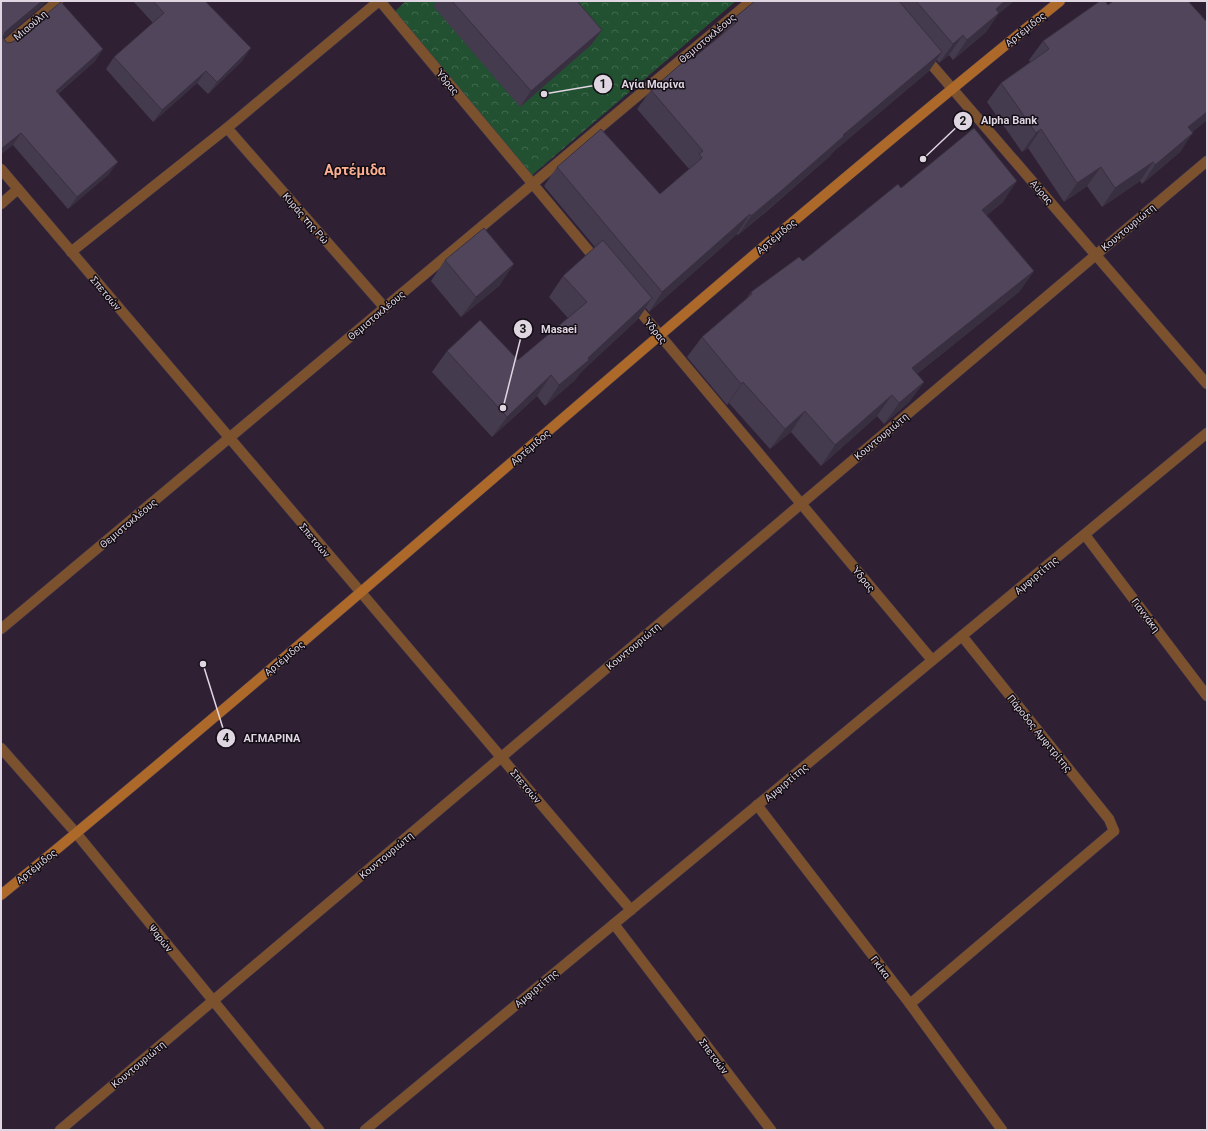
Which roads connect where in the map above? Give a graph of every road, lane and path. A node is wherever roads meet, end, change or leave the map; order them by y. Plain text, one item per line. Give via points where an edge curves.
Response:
1 (58, 1) edge
2 (380, 1) edge
3 (751, 1) edge
4 (1060, 1) edge
5 (917, 47) edge
6 (1, 49) edge
7 (952, 88) junction
8 (227, 128) junction
9 (1207, 161) edge
10 (1, 169) edge
11 (533, 184) junction
12 (18, 189) junction
13 (1, 204) edge
14 (71, 252) junction
15 (1096, 255) junction
16 (604, 268) edge
17 (629, 298) edge
18 (384, 308) junction
19 (659, 334) junction
20 (1207, 384) edge
21 (1207, 434) edge
22 (229, 438) junction
23 (801, 504) junction
24 (1085, 535) junction
25 (360, 594) junction
26 (1, 629) edge
27 (962, 636) junction
28 (932, 660) junction
29 (1207, 696) edge
30 (1, 748) edge
31 (501, 757) junction
32 (757, 805) junction
33 (76, 833) junction
34 (1, 895) edge
35 (631, 910) junction
36 (614, 924) junction
37 (213, 1001) junction
38 (910, 1004) junction
39 (60, 1130) edge
40 (319, 1130) edge
41 (365, 1130) edge
42 (771, 1130) edge
43 (1002, 1130) edge

1 - 6 street, Μιαούλη
2 - 8 street
2 - 11 street, Ύδρας
3 - 11 street, Θεμιστοκλέους
4 - 7 main road, Αρτέμιδος
5 - 7 street, Αύρας
7 - 15 street, Αύρας
7 - 19 main road, Αρτέμιδος
8 - 14 street
8 - 18 street, Κυράς της Ρώ
9 - 15 street, Κουντουριώτη
10 - 12 street, Σπετσών
11 - 16 street, Ύδρας
11 - 18 street, Θεμιστοκλέους
12 - 13 street
12 - 14 street, Σπετσών
14 - 22 street, Σπετσών
15 - 20 street, Αύρας
15 - 23 street, Κουντουριώτη
17 - 19 street, Ύδρας
18 - 22 street, Θεμιστοκλέους
19 - 23 street, Ύδρας
19 - 25 main road, Αρτέμιδος
21 - 24 street, Αμφιρτίτης
22 - 25 street, Σπετσών
22 - 26 street, Θεμιστοκλέους
23 - 28 street, Ύδρας
23 - 31 street, Κουντουριώτη
24 - 27 street, Αμφιρτίτης
24 - 29 street, Γιαννάκη
25 - 31 street, Σπετσών
25 - 33 main road, Αρτέμιδος
27 - 28 street, Αμφιρτίτης
27 - 38 street, Πάροδος Αμφιτρίτης via 1109,819 1114,832
28 - 32 street, Αμφιρτίτης
30 - 33 street, Ψαρών
31 - 35 street, Σπετσών
31 - 37 street, Κουντουριώτη
32 - 35 street, Αμφιρτίτης
32 - 38 street, Γκίκα
33 - 34 main road, Αρτέμιδος
33 - 37 street, Ψαρών
35 - 36 street, Αμφιρτίτης
36 - 41 street, Αμφιρτίτης
36 - 42 street, Σπετσών
37 - 39 street, Κουντουριώτη
37 - 40 street, Ψαρών
38 - 43 street, Γκίκα

